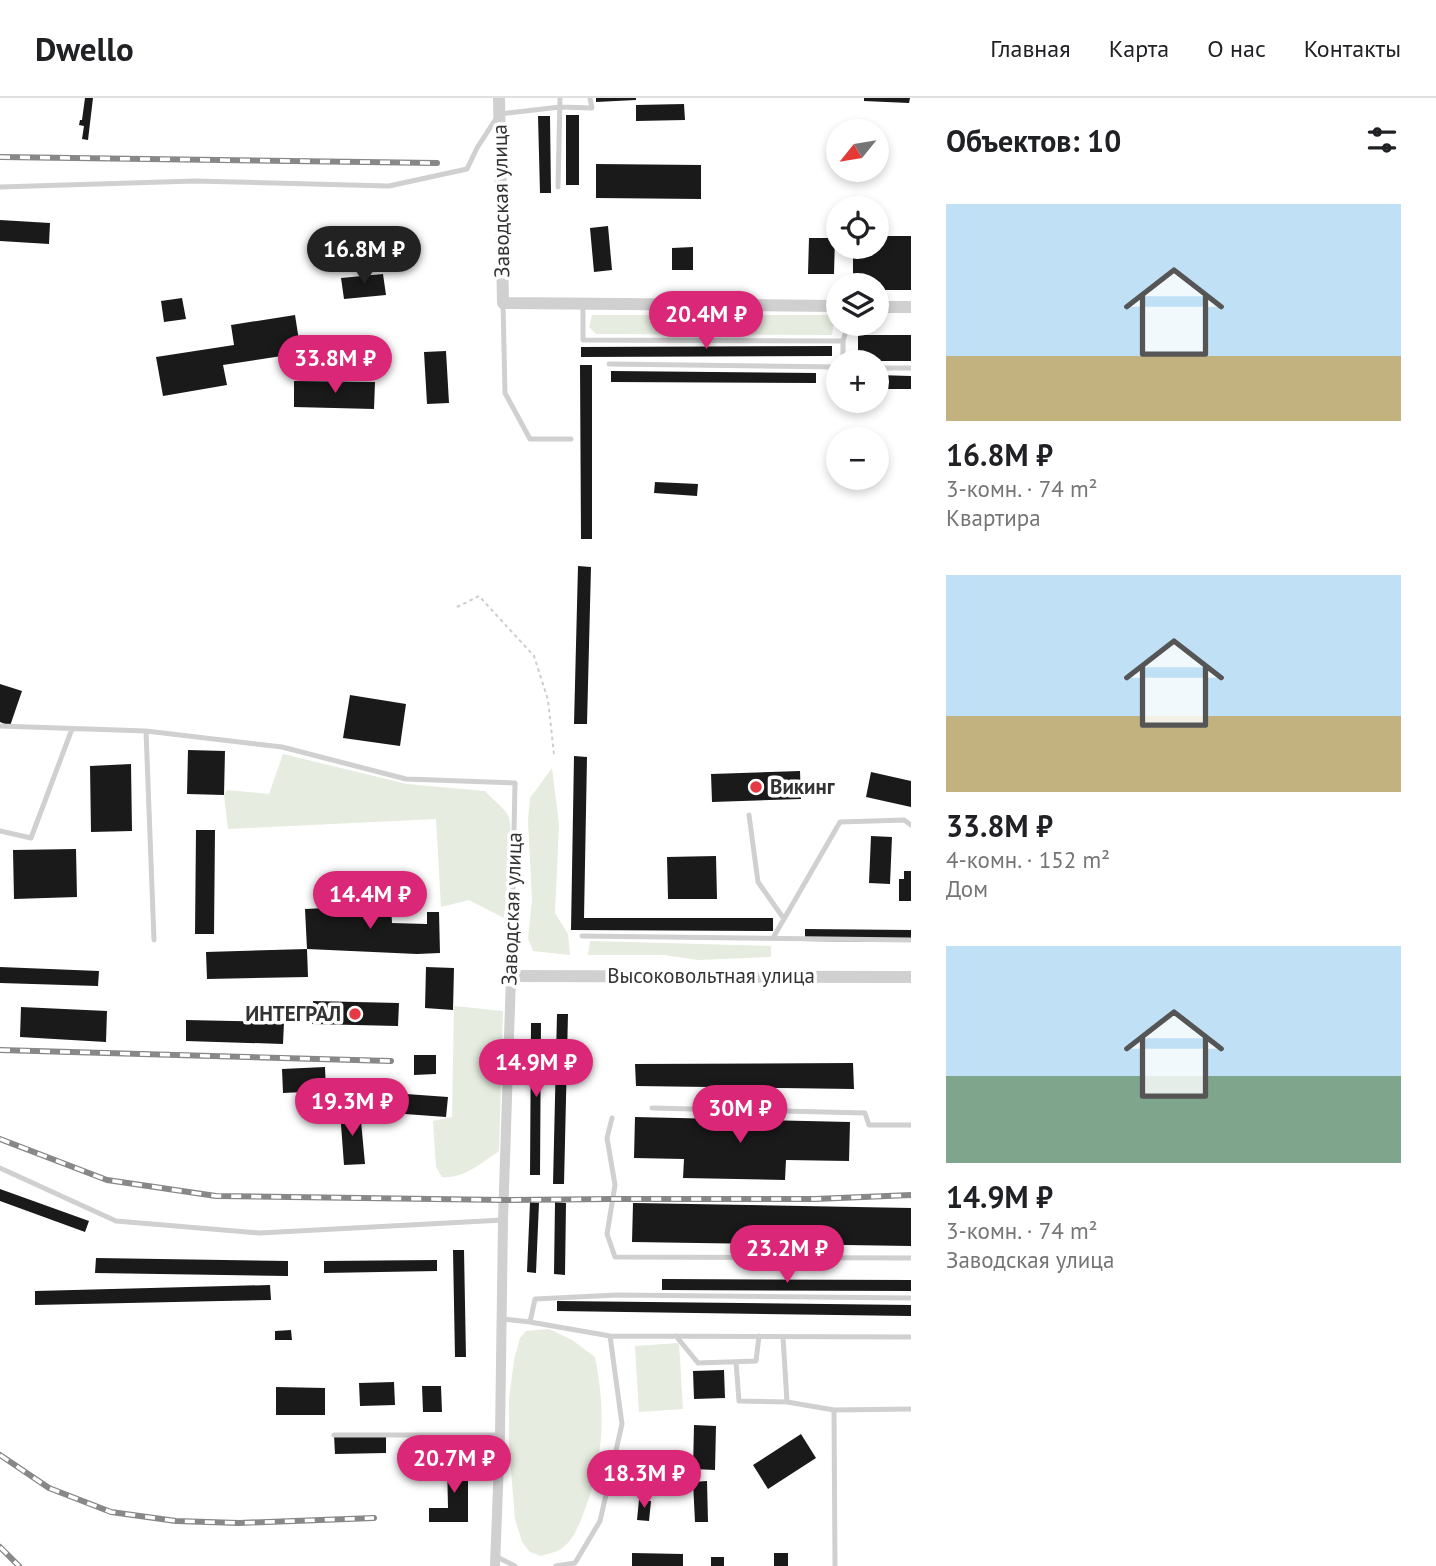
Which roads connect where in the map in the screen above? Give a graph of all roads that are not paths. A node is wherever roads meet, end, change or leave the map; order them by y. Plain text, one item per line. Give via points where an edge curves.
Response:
1 (499, 98) edge
2 (560, 98) edge
3 (590, 98) edge
4 (560, 107) junction
5 (499, 114) junction
6 (0, 187) edge
7 (558, 187) dead end
8 (503, 303) junction
9 (583, 304) junction
10 (826, 306) edge
11 (889, 307) edge
12 (911, 307) edge
13 (844, 336) edge
14 (843, 341) junction
15 (843, 350) edge
16 (609, 364) dead end
17 (826, 367) edge
18 (889, 368) edge
19 (911, 368) edge
20 (571, 439) dead end
21 (0, 726) edge
22 (72, 729) junction
23 (146, 731) junction
24 (749, 815) dead end
25 (911, 825) edge
26 (0, 831) edge
27 (784, 919) junction
28 (582, 936) dead end
29 (773, 939) junction
30 (154, 940) dead end
31 (911, 940) edge
32 (511, 975) junction
33 (911, 977) edge
34 (652, 1108) dead end
35 (612, 1118) dead end
36 (911, 1125) edge
37 (0, 1168) edge
38 (503, 1220) junction
39 (911, 1258) edge
40 (911, 1298) edge
41 (502, 1319) junction
42 (530, 1322) junction
43 (610, 1336) junction
44 (676, 1336) junction
45 (759, 1336) junction
46 (783, 1337) junction
47 (911, 1337) edge
48 (736, 1362) junction
49 (787, 1402) junction
50 (911, 1409) edge
51 (834, 1410) junction
52 (334, 1435) dead end
53 (500, 1435) junction
54 (495, 1561) edge
55 (515, 1566) edge
56 (556, 1566) edge
57 (835, 1566) edge

1 - 5 street, Заводская улица
2 - 4 lane
3 - 4 lane via 592,108
4 - 5 lane
4 - 7 lane
5 - 6 lane via 467,169 389,186 195,181
5 - 8 street, Заводская улица
8 - 9 street
8 - 20 lane via 505,393 530,439
9 - 10 street
9 - 14 lane via 583,340
11 - 12 street
13 - 14 lane
14 - 15 lane
16 - 17 lane
18 - 19 lane
21 - 22 lane, Заводская улица
22 - 23 lane, Заводская улица
22 - 26 lane via 31,838
23 - 30 lane
23 - 32 lane, Заводская улица via 282,747 406,779 515,783
24 - 27 lane via 758,883
25 - 27 lane via 904,820 840,822
27 - 29 lane
28 - 29 lane
29 - 31 lane
32 - 33 street, Высоковольтная улица
32 - 38 street, Заводская улица
34 - 36 lane via 865,1112 869,1125
35 - 39 lane via 607,1138 615,1185 607,1234 615,1257
37 - 38 lane via 116,1221 260,1233
38 - 41 street, Заводская улица
40 - 42 lane via 535,1299
41 - 42 lane
41 - 53 street, Заводская улица
42 - 43 lane
43 - 44 lane
43 - 56 lane via 622,1424 606,1497 600,1521 575,1563
44 - 45 lane
44 - 48 lane via 698,1363
45 - 46 lane
45 - 48 lane via 756,1362
46 - 47 lane
46 - 49 lane
48 - 49 lane via 738,1401
49 - 51 lane
50 - 51 lane
51 - 57 lane
52 - 53 lane
53 - 54 street, Заводская улица
54 - 55 lane

